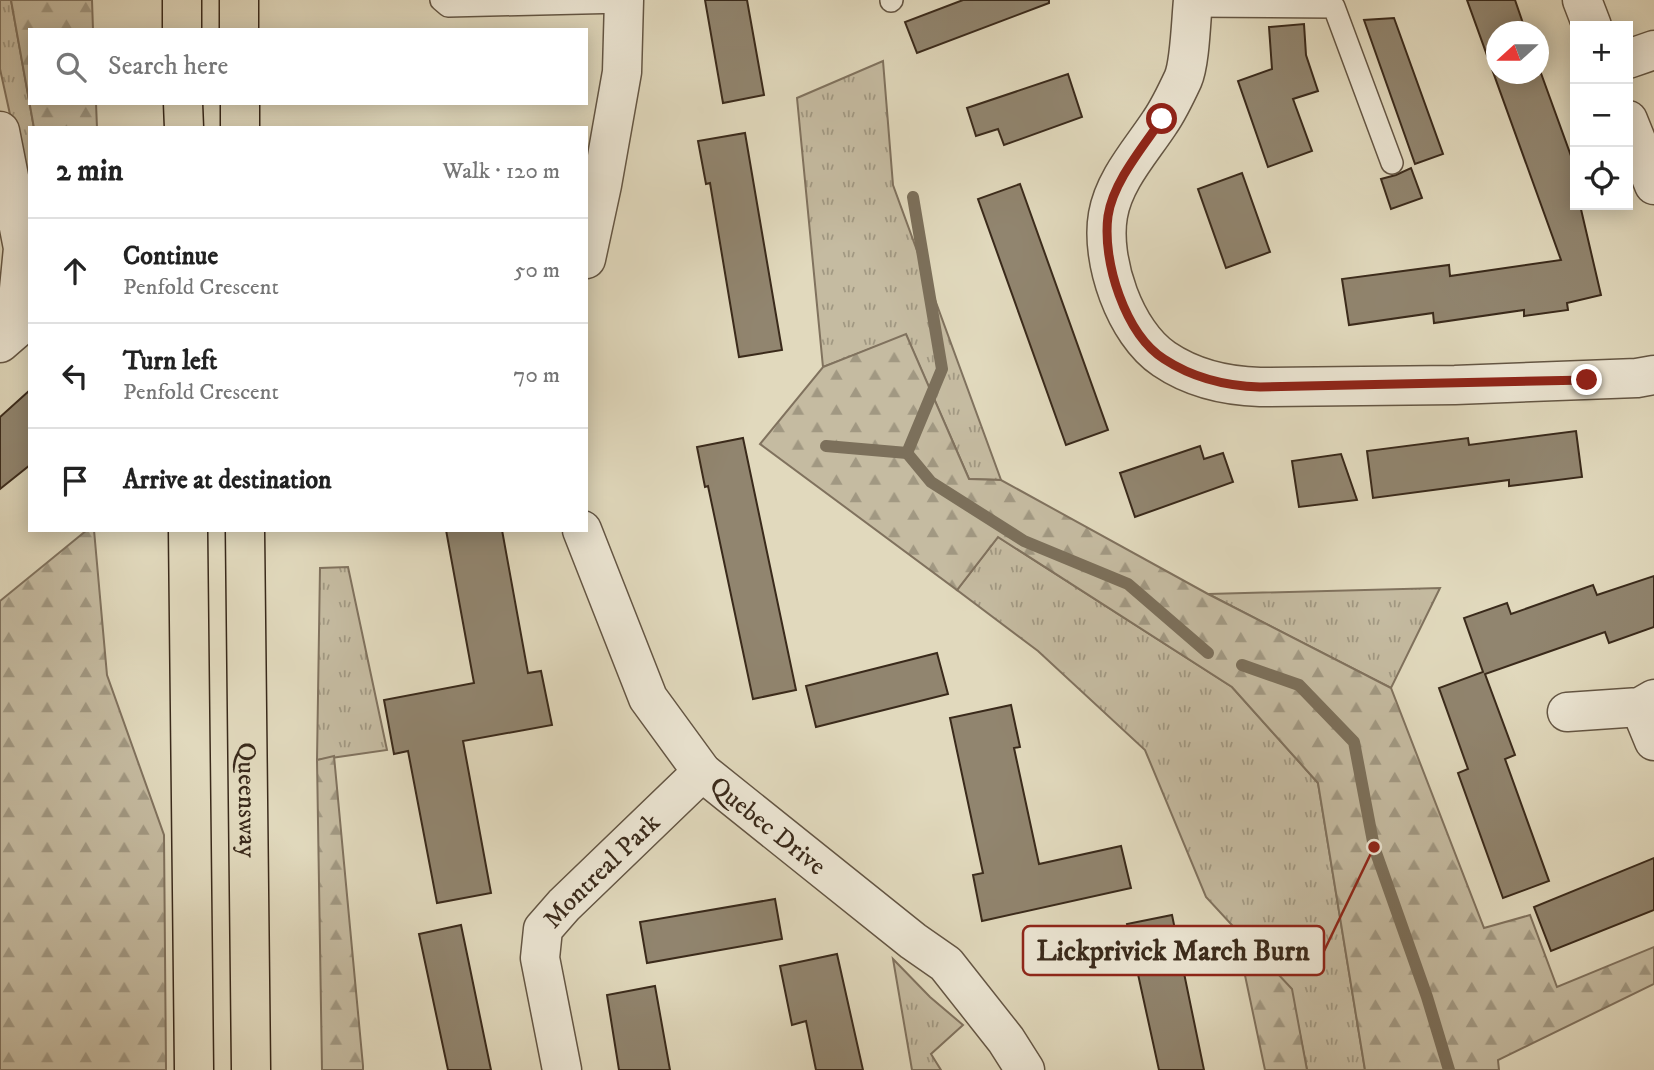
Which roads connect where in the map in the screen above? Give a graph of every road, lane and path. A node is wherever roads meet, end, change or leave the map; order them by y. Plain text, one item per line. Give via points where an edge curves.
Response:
1 (182, 0) edge
2 (239, 0) edge
3 (440, 0) edge
4 (1583, 0) edge
5 (624, 1) edge
6 (1193, 3) edge
7 (1590, 21) edge
8 (182, 28) edge
9 (239, 28) edge
10 (1654, 50) edge
11 (1633, 57) edge
12 (183, 105) edge
13 (240, 105) edge
14 (184, 126) edge
15 (240, 126) edge
16 (0, 131) edge
17 (1633, 132) edge
18 (1392, 163) dead end
19 (1654, 185) edge
20 (588, 250) edge
21 (0, 343) edge
22 (1654, 375) edge
23 (188, 532) edge
24 (245, 532) edge
25 (583, 532) edge
26 (1567, 712) dead end
27 (1649, 716) edge
28 (702, 772) junction
29 (194, 1070) edge
30 (251, 1070) edge
31 (562, 1070) edge
32 (1025, 1070) edge

1 - 8 highway
2 - 9 highway
3 - 5 lane via 448,6
4 - 7 street
5 - 20 street via 622,72
6 - 18 lane via 1334,7
6 - 22 street via 1185,76 1122,177 1108,215 1108,254 1117,291 1137,331 1163,358 1202,378 1260,387
10 - 11 street
12 - 14 highway
13 - 15 highway
16 - 21 street via 23,248 15,330
17 - 19 street
23 - 29 highway
24 - 30 highway, Queensway
25 - 28 street, Quebec Drive via 648,698
26 - 27 street
28 - 31 street, Montreal Park via 543,929 540,958
28 - 32 street, Quebec Drive via 946,964

